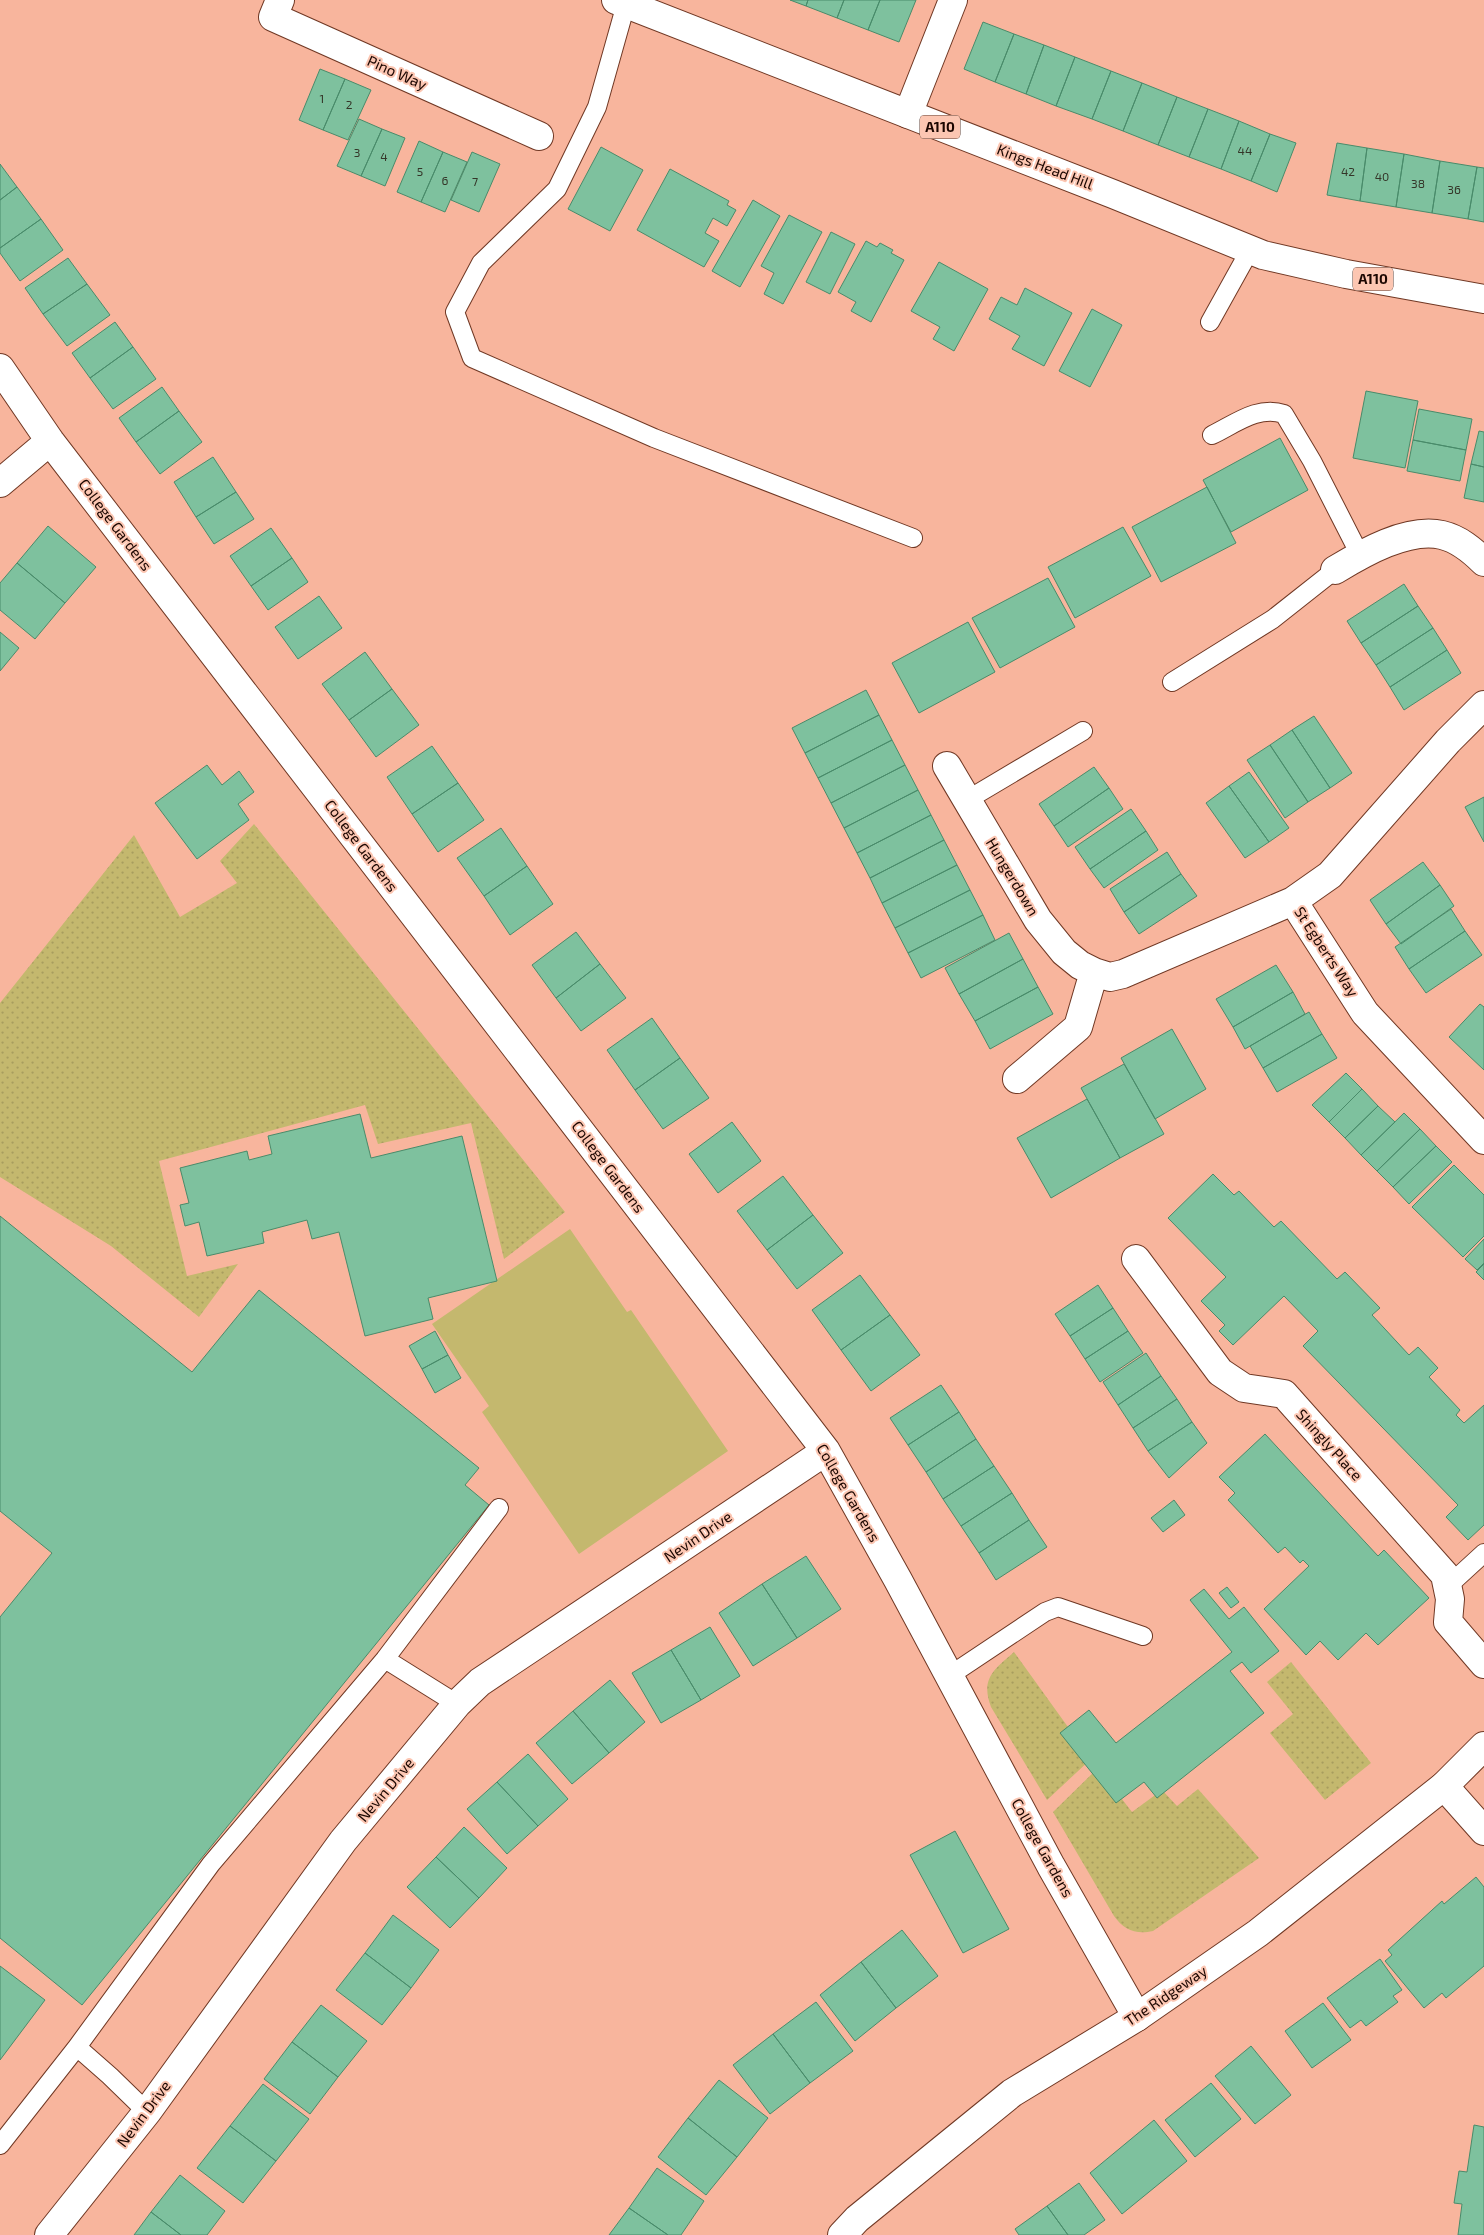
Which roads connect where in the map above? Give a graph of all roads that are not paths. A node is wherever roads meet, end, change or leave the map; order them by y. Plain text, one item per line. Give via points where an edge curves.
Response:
1 (280, 0) edge
2 (953, 0) edge
3 (621, 2) edge
4 (908, 114) junction
5 (539, 136) dead end
6 (1250, 250) junction
7 (1484, 299) edge
8 (1210, 322) dead end
9 (0, 368) edge
10 (1212, 436) dead end
11 (50, 441) junction
12 (0, 483) edge
13 (913, 538) dead end
14 (1360, 555) junction
15 (1484, 562) edge
16 (1336, 570) joint
17 (1172, 682) dead end
18 (1484, 705) edge
19 (1083, 731) dead end
20 (947, 766) dead end
21 (967, 800) junction
22 (1292, 901) junction
23 (1094, 972) junction
24 (1016, 1079) dead end
25 (1484, 1140) edge
26 (1136, 1259) dead end
27 (826, 1451) junction
28 (499, 1508) dead end
29 (1484, 1553) edge
30 (1448, 1586) junction
31 (1143, 1636) dead end
32 (385, 1659) junction
33 (1484, 1664) edge
34 (949, 1676) junction
35 (457, 1704) junction
36 (1484, 1746) edge
37 (1444, 1786) junction
38 (1484, 1831) edge
39 (1137, 2017) junction
40 (77, 2047) junction
41 (147, 2112) junction
42 (0, 2145) edge
43 (49, 2235) edge
44 (842, 2235) edge

1 - 5 street, Pino Way via 273,17
2 - 4 street
3 - 4 street, Kings Head Hill / A110
3 - 13 lane via 597,107 557,189 482,263 455,312 472,358 654,438
4 - 6 street, Kings Head Hill / A110
6 - 7 street, Kings Head Hill / A110 via 1346,274
6 - 8 lane
9 - 11 street, College Gardens
10 - 14 lane via 1258,412 1284,414
11 - 12 street
11 - 27 street, College Gardens
14 - 15 street via 1409,535 1442,535 1470,548
14 - 16 street
16 - 17 lane via 1273,619
18 - 22 street, St Egberts Way via 1448,741 1330,875
19 - 21 lane
20 - 21 street, Hungerdown
21 - 23 street, Hungerdown via 1038,920 1064,952
22 - 23 street, Hungerdown via 1124,974 1110,977
22 - 25 street, St Egberts Way via 1365,1013
23 - 24 street via 1078,1027
26 - 30 street, Shingly Place via 1220,1372 1244,1388 1284,1394 1445,1575
27 - 34 street, College Gardens
27 - 35 street, Nevin Drive via 480,1682
28 - 32 lane
29 - 30 lane
30 - 33 street, Shingly Place via 1448,1622
31 - 34 lane via 1058,1607 1045,1612
32 - 35 lane
32 - 40 lane via 211,1864
34 - 39 street, College Gardens
35 - 41 street, Nevin Drive via 342,1841
36 - 37 street, The Ridgeway
37 - 38 street
37 - 39 street, The Ridgeway via 1258,1933
39 - 44 street, The Ridgeway via 1012,2093 857,2219
40 - 41 lane
40 - 42 lane
41 - 43 street, Nevin Drive

